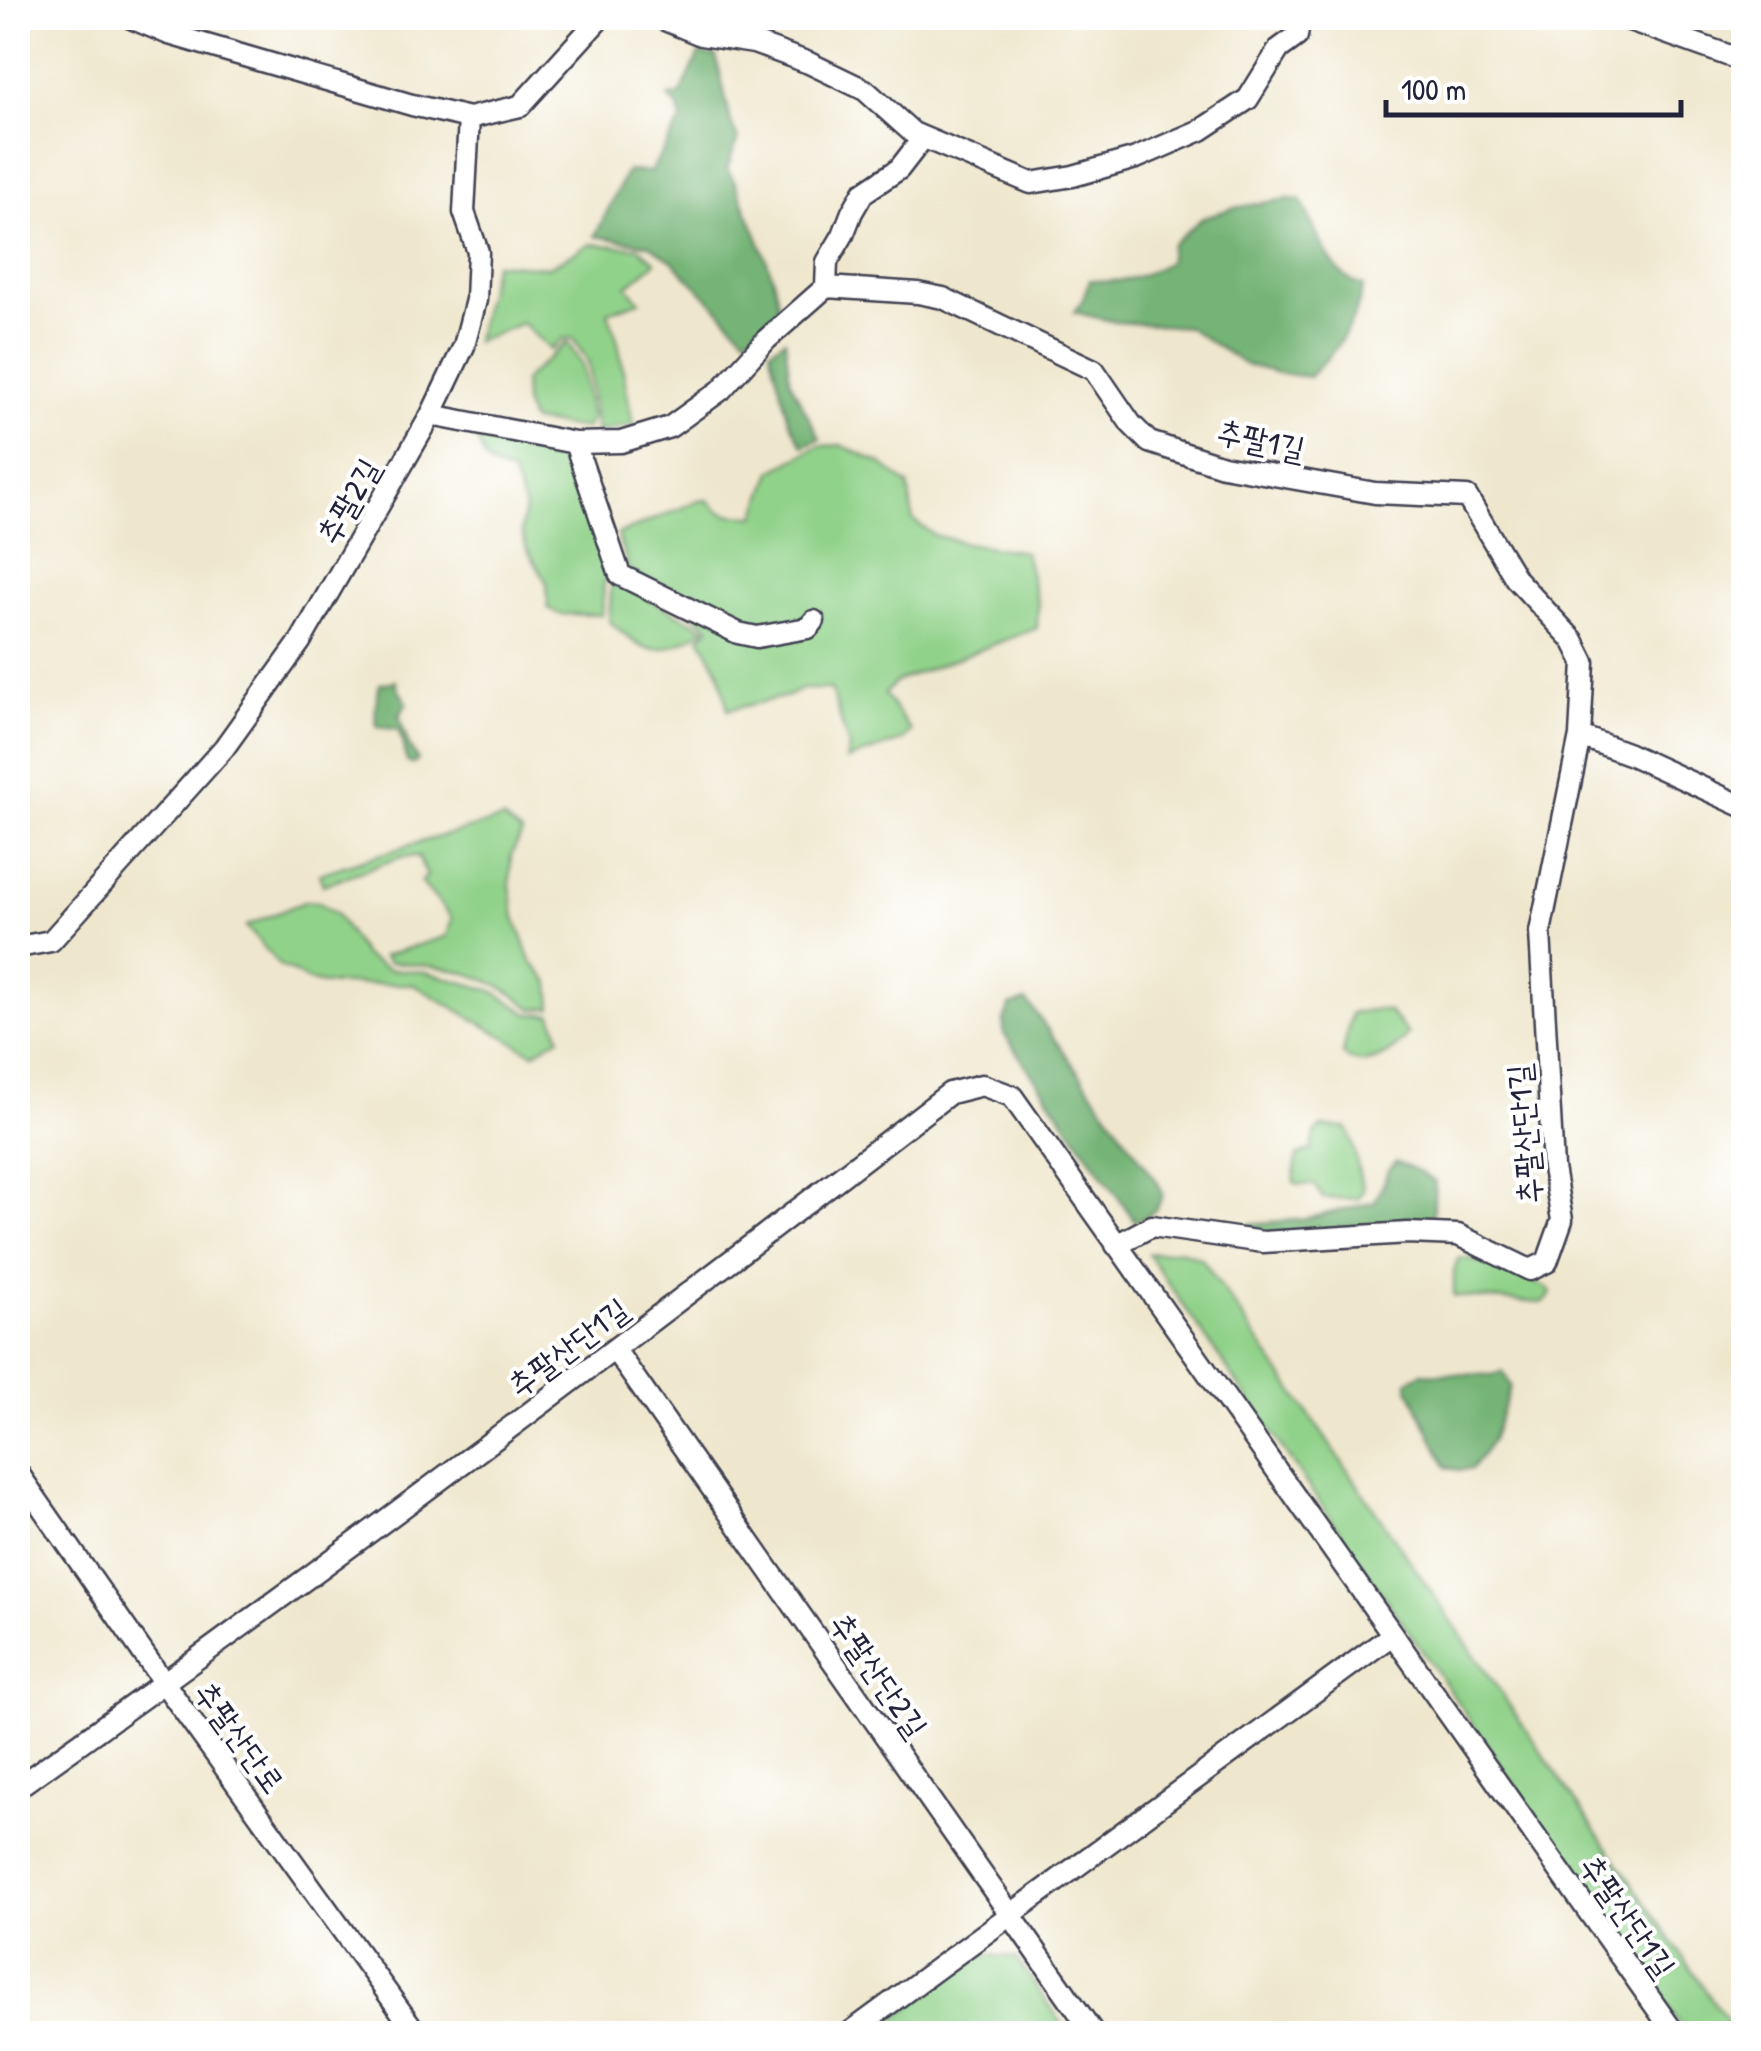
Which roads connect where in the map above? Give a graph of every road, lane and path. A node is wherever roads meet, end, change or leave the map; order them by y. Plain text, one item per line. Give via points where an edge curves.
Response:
1 (131, 18) edge
2 (600, 18) edge
3 (660, 18) edge
4 (1300, 18) edge
5 (1624, 18) edge
6 (1744, 60) edge
7 (469, 118) junction
8 (924, 138) junction
9 (826, 286) junction
10 (431, 416) junction
11 (575, 443) junction
12 (814, 621) dead end
13 (1580, 736) junction
14 (1744, 806) edge
15 (18, 947) edge
16 (1116, 1245) junction
17 (615, 1350) junction
18 (18, 1473) edge
19 (1392, 1634) junction
20 (164, 1684) junction
21 (18, 1787) edge
22 (1009, 1913) junction
23 (417, 2034) edge
24 (848, 2034) edge
25 (1094, 2034) edge
26 (1675, 2034) edge

1 - 7 street
2 - 7 street via 520,106
3 - 8 street via 810,63 865,90
4 - 8 street via 1297,36 1279,49 1248,99 1201,130 1136,158 1031,183
5 - 6 street
7 - 10 street, 추팔2길 via 464,212 478,252 476,300 464,346
8 - 9 street via 899,168 863,194 827,262
9 - 11 street via 721,390 670,427 621,442
9 - 13 street, 추팔1길 via 942,298 1094,370 1149,442 1224,466 1375,493 1466,496 1516,579 1573,640 1584,662
10 - 11 street
10 - 15 street, 추팔2길 via 300,642 224,748 51,940
11 - 12 street via 620,575 738,634 757,637 808,628
13 - 14 street
13 - 16 street, 추팔산단1길 via 1540,932 1553,1168 1562,1220 1548,1262 1530,1270 1458,1234 1263,1242 1152,1226
16 - 17 street, 추팔산단1길 via 1012,1096 982,1084 950,1093
16 - 19 street, 추팔산단1길
17 - 20 street, 추팔산단1길
17 - 22 street, 추팔산단2길
18 - 20 street, 추팔산단로
19 - 22 street
19 - 26 street, 추팔산단1길
20 - 21 street, 추팔산단1길
20 - 23 street, 추팔산단로
22 - 24 street
22 - 25 street, 추팔산단2길

